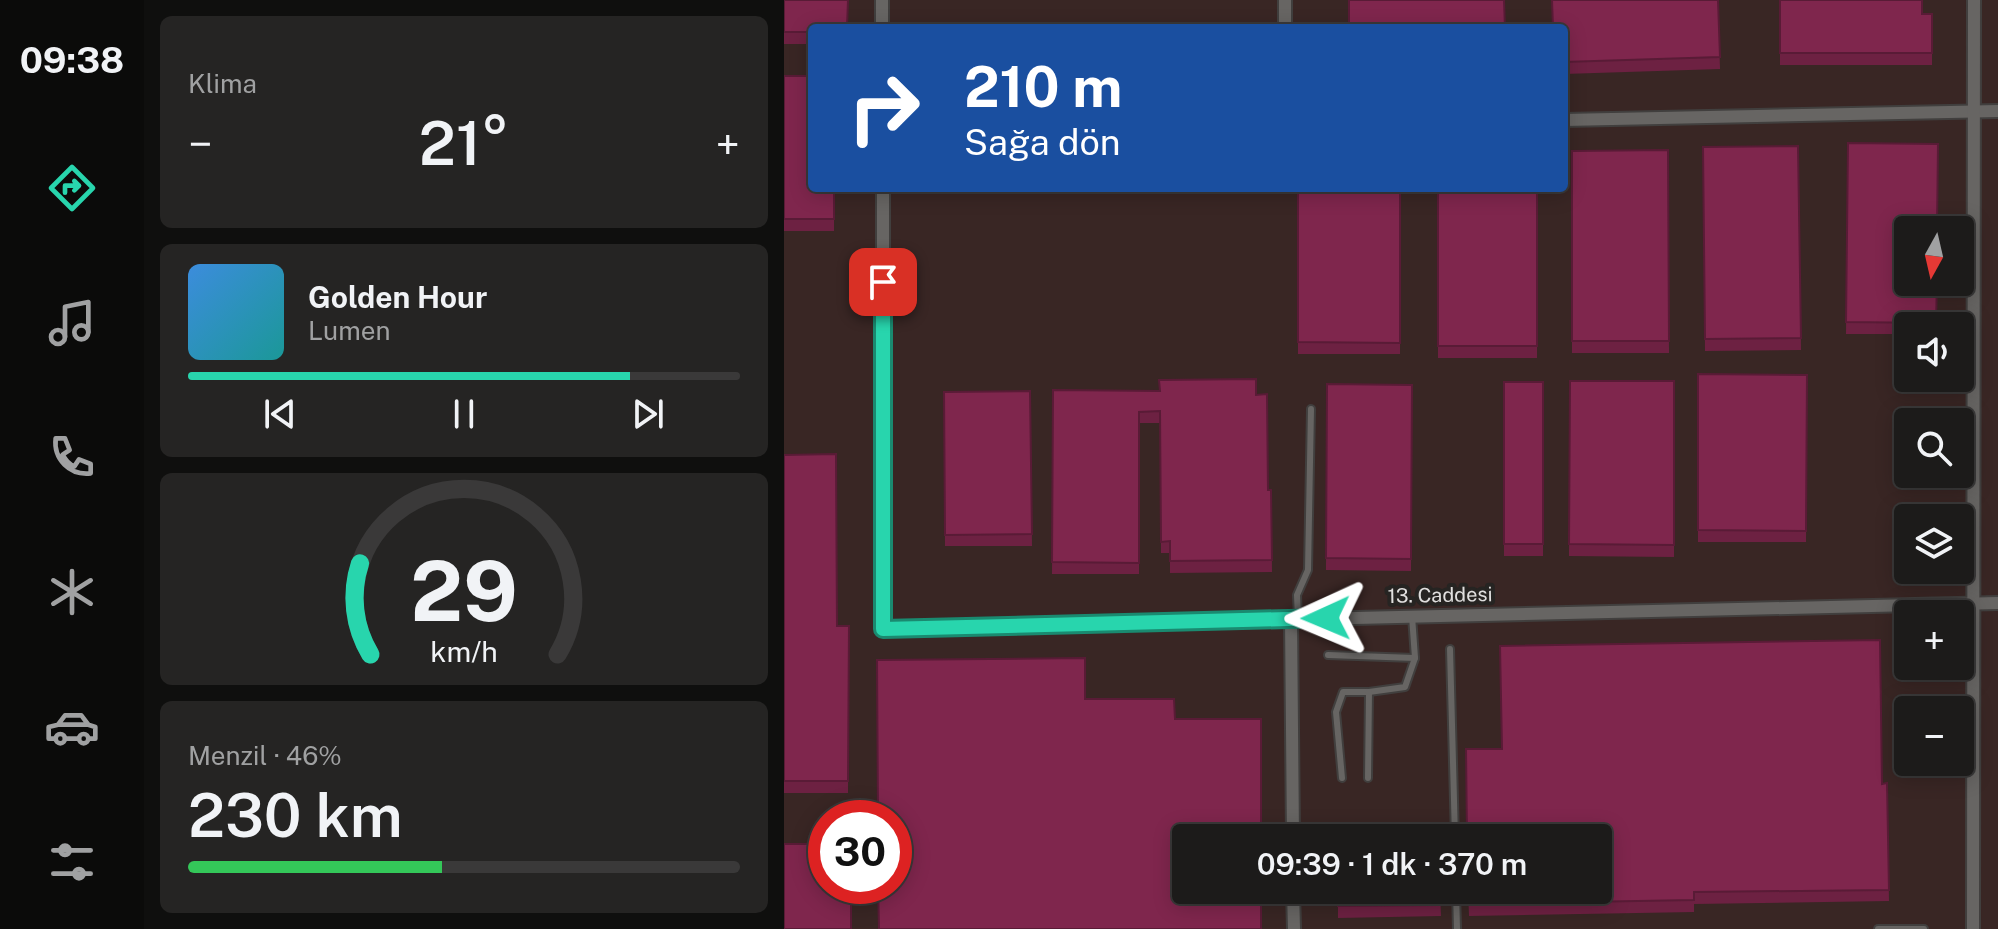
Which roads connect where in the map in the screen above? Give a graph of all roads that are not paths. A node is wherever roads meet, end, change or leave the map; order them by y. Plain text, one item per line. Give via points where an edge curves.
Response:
1 (882, 0) edge
2 (1285, 0) edge
3 (1974, 0) edge
4 (882, 24) edge
5 (1285, 24) edge
6 (1998, 111) edge
7 (1974, 112) junction
8 (1568, 120) edge
9 (883, 192) edge
10 (1311, 409) dead end
11 (1974, 600) edge
12 (1998, 603) edge
13 (1974, 604) edge
14 (1894, 606) edge
15 (1412, 616) junction
16 (1295, 618) junction
17 (1450, 649) dead end
18 (1328, 655) dead end
19 (1415, 658) junction
20 (1974, 680) edge
21 (1369, 692) junction
22 (1342, 778) dead end
23 (1368, 778) dead end
24 (1293, 824) edge
25 (1455, 824) edge
26 (1293, 904) edge
27 (1456, 904) edge
28 (1294, 929) edge
29 (1457, 929) edge
30 (1878, 929) edge
31 (1924, 929) edge
32 (1973, 929) edge

1 - 4 street
2 - 5 street
3 - 7 street
6 - 7 street
7 - 8 street
7 - 11 street
9 - 16 street, 13. Caddesi via 883,629
10 - 16 lane via 1308,570 1297,595
12 - 13 street, 13. Caddesi
14 - 15 street, 13. Caddesi
15 - 16 street, 13. Caddesi
15 - 19 lane
16 - 24 street
17 - 25 lane
18 - 19 lane
19 - 21 lane via 1405,687
20 - 32 street
21 - 22 lane via 1343,692 1336,712
21 - 23 lane
26 - 28 street
27 - 29 lane
30 - 31 lane

